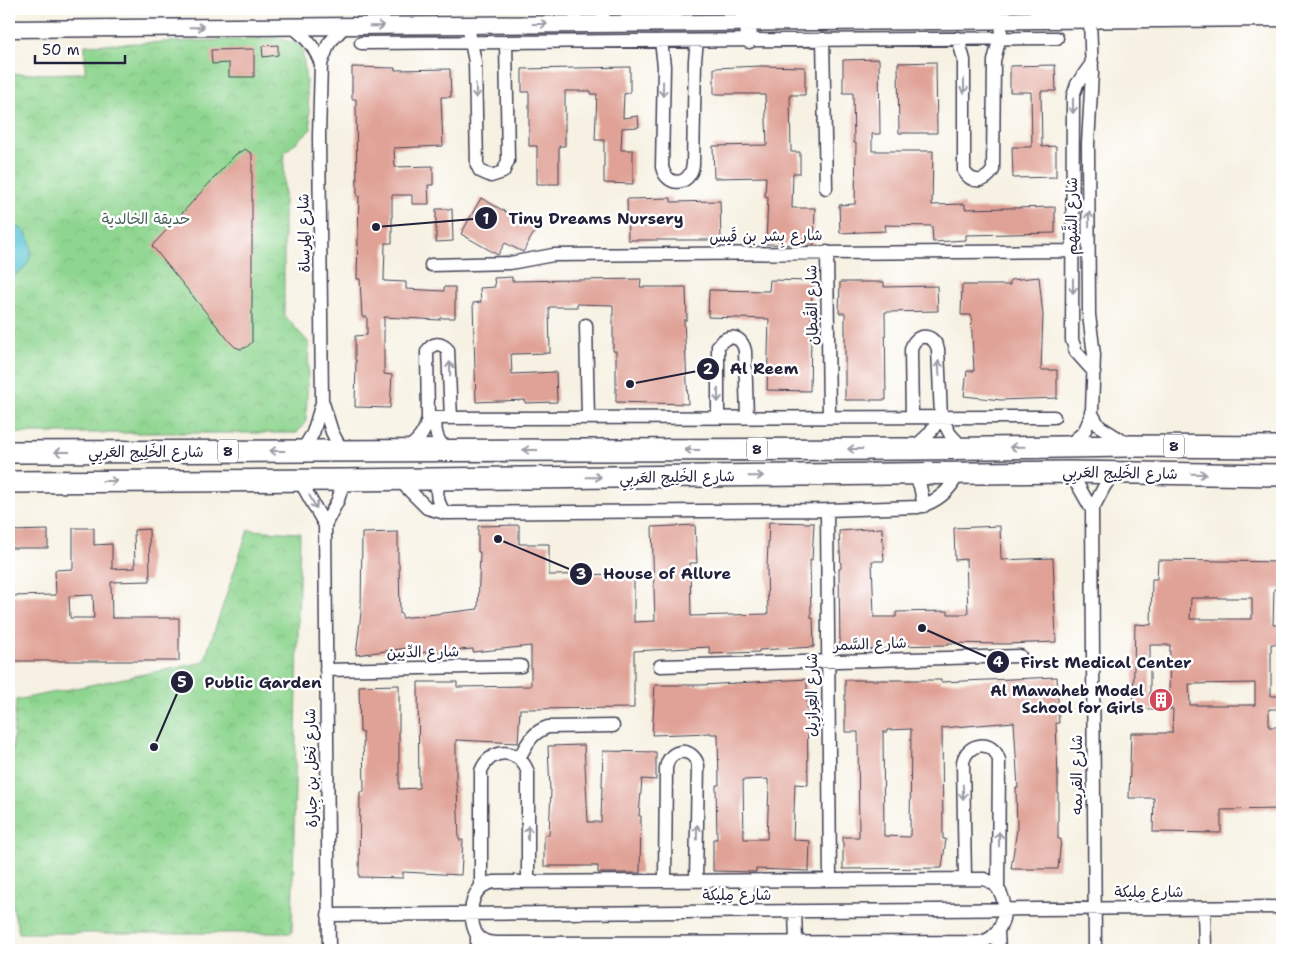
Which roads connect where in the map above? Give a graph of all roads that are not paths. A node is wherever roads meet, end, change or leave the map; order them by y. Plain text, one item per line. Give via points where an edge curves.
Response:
1 (972, 15) edge
2 (603, 16) edge
3 (1282, 18) edge
4 (1090, 19) junction
5 (1001, 20) junction
6 (748, 22) junction
7 (469, 25) junction
8 (291, 26) junction
9 (345, 26) junction
10 (9, 29) edge
11 (958, 38) junction
12 (1000, 38) junction
13 (1057, 38) dead end
14 (697, 40) junction
15 (749, 40) junction
16 (823, 40) junction
17 (660, 41) junction
18 (506, 42) junction
19 (470, 43) junction
20 (361, 44) dead end
21 (1092, 63) junction
22 (321, 64) junction
23 (1079, 81) junction
24 (1092, 85) junction
25 (826, 188) dead end
26 (1073, 251) junction
27 (827, 252) junction
28 (431, 265) dead end
29 (586, 325) dead end
30 (1074, 348) junction
31 (1094, 349) junction
32 (1094, 372) junction
33 (322, 400) junction
34 (1091, 412) junction
35 (718, 417) junction
36 (747, 417) junction
37 (829, 417) junction
38 (912, 417) junction
39 (941, 417) junction
40 (1054, 417) dead end
41 (432, 418) junction
42 (451, 418) junction
43 (588, 418) junction
44 (1066, 446) junction
45 (1130, 446) junction
46 (1282, 447) edge
47 (963, 448) junction
48 (913, 449) junction
49 (404, 450) junction
50 (302, 451) junction
51 (342, 451) junction
52 (448, 451) junction
53 (9, 452) edge
54 (1067, 472) junction
55 (1114, 472) junction
56 (914, 474) junction
57 (958, 474) junction
58 (1261, 475) junction
59 (1282, 475) edge
60 (398, 479) junction
61 (440, 479) junction
62 (344, 480) junction
63 (300, 481) junction
64 (9, 482) edge
65 (1282, 482) edge
66 (924, 506) junction
67 (827, 510) junction
68 (1092, 510) junction
69 (445, 513) junction
70 (325, 525) junction
71 (1020, 656) dead end
72 (828, 661) junction
73 (521, 666) dead end
74 (660, 666) dead end
75 (326, 670) junction
76 (613, 726) dead end
77 (519, 758) junction
78 (965, 879) junction
79 (830, 880) junction
80 (665, 881) junction
81 (696, 881) junction
82 (748, 881) junction
83 (528, 882) junction
84 (481, 887) junction
85 (998, 888) junction
86 (1282, 907) edge
87 (1204, 908) junction
88 (1005, 909) junction
89 (1094, 909) junction
90 (748, 911) junction
91 (795, 911) junction
92 (470, 914) junction
93 (328, 915) junction
94 (998, 932) junction
95 (477, 935) junction
96 (796, 942) junction
97 (666, 946) edge
98 (698, 946) edge
99 (832, 946) edge
100 (966, 946) edge
101 (514, 947) edge
102 (329, 950) edge
103 (477, 950) edge
104 (999, 950) edge
105 (1095, 950) edge
106 (1204, 950) edge

1 - 5 street
1 - 6 street
2 - 6 street
7 -> 2 street
3 - 4 street
4 - 5 street
4 - 21 street, شارع الشَّهم
5 - 12 street
6 - 15 street
9 -> 7 street
7 - 19 street
8 - 9 street
10 -> 8 street
8 - 22 street, شارع المِرساة via 310,42
9 - 22 street, شارع المِرساة via 329,43
11 - 12 street
11 -> 12 street via 964,60 964,171 979,181 990,176 993,170 994,61
11 - 16 street
12 - 13 street
14 - 15 street
14 - 17 street
17 -> 14 street via 664,66 662,167 668,179 675,182 688,178 692,172
15 - 16 street
16 - 25 street
17 - 18 street
18 - 19 street
19 -> 18 street via 475,62 477,165 491,176 503,172 508,161
19 - 20 street
21 - 23 street
21 - 24 street, شارع الشَّهم
22 - 33 street, شارع المِرساة
23 - 24 street
23 -> 26 street via 1072,96
31 -> 24 street, شارع الشَّهم via 1089,315 1088,144
26 - 27 street, شارع بِشر بن قَيس
26 -> 30 street
27 - 28 street, شارع بِشر بن قَيس via 552,255 510,263
27 - 37 street, شارع القُبطان
29 - 43 street
30 - 31 street via 1081,353
30 - 32 street
31 - 32 street, شارع الشَّهم
32 - 34 street, شارع الشَّهم
33 - 50 street, شارع المِرساة via 313,433
33 - 51 street, شارع المِرساة
34 - 44 street, شارع الشَّهم via 1084,432
34 - 45 street via 1104,430
35 - 36 street
36 -> 35 street via 745,351 744,345 734,337 721,341 718,346
35 - 43 street
36 - 37 street
37 - 38 street
38 - 39 street
39 -> 38 street via 938,349 932,338 926,336 915,340 910,350
39 - 40 street
39 - 47 street
39 - 48 street
41 - 42 street
42 -> 41 street via 449,355 445,346 439,344 429,347 427,352
41 - 49 street via 420,438
41 - 52 street via 436,436
42 - 43 street
44 - 45 highway, شارع الخَلِيج العَربِي / 8
44 -> 47 highway, شارع الخَلِيج العَربِي / 8
45 - 46 highway, شارع الخَلِيج العَربِي / 8
47 - 48 highway, شارع الخَلِيج العَربِي / 8
48 -> 52 highway, شارع الخَلِيج العَربِي / 8
49 - 51 highway, شارع الخَلِيج العَربِي / 8
49 - 52 highway, شارع الخَلِيج العَربِي / 8
50 - 51 highway, شارع الخَلِيج العَربِي / 8
50 -> 53 highway, شارع الخَلِيج العَربِي / 8
54 - 55 highway, شارع الخَلِيج العَربِي / 8
54 - 57 highway, شارع الخَلِيج العَربِي / 8
54 - 68 street, شارع القريمه
55 -> 58 highway, شارع الخَلِيج العَربِي / 8
55 - 68 street, شارع القريمه
56 - 57 highway, شارع الخَلِيج العَربِي / 8
61 -> 56 highway, شارع الخَلِيج العَربِي / 8
56 - 66 street
57 - 66 street via 951,486
58 - 59 highway, شارع الخَلِيج العَربِي / 8
58 - 65 highway
60 - 61 highway, شارع الخَلِيج العَربِي / 8
60 - 62 highway, شارع الخَلِيج العَربِي / 8
60 - 69 street via 427,508
61 - 69 street via 437,497
62 - 63 highway, شارع الخَلِيج العَربِي / 8
62 - 70 street, شارع نَخل بن جِبارة
64 -> 63 highway, شارع الخَلِيج العَربِي / 8
63 -> 70 street, شارع نَخل بن جِبارة
66 - 67 street
67 - 69 street
67 - 72 street, شارع العِرازِيل
68 - 89 street, شارع القريمه
70 - 75 street, شارع نَخل بن جِبارة
71 - 72 street, شارع السَّمر
72 - 74 street, شارع السَّمر
72 - 79 street, شارع العِرازِيل
73 - 75 street, شارع الدِّيين
75 - 93 street, شارع نَخل بن جِبارة
76 - 77 street via 541,729 530,739
83 -> 77 street via 528,779 526,767
77 - 84 street via 508,753 497,754 486,760 481,771
78 - 79 street, شارع مِليكة
78 - 85 street, شارع مِليكة via 984,879
85 -> 78 street via 999,760 991,748 982,745 971,748 963,762
79 - 82 street, شارع مِليكة
80 - 81 street, شارع مِليكة
81 -> 80 street, شارع مِليكة via 698,765 690,753 680,752 672,755 666,768
80 - 83 street, شارع مِليكة
81 - 82 street, شارع مِليكة
82 - 90 street
83 - 84 street, شارع مِليكة via 494,882
84 - 92 street via 475,894
85 - 88 street
86 - 87 street, شارع مِليكة
87 - 89 street, شارع مِليكة
87 - 106 street, شارع مِليكة
88 - 89 street, شارع مِليكة
88 - 91 street, شارع مِليكة
88 - 94 street
89 - 105 street, شارع القريمه
90 - 91 street, شارع مِليكة
90 - 92 street, شارع مِليكة
91 - 96 street
92 - 93 street, شارع مِليكة
92 - 95 street
93 - 102 street, شارع نَخل بن جِبارة
94 - 100 street via 991,939
94 - 104 street
95 - 101 street
95 - 103 street
96 - 98 street
96 - 99 street
97 - 98 street
97 - 101 street
99 - 100 street

